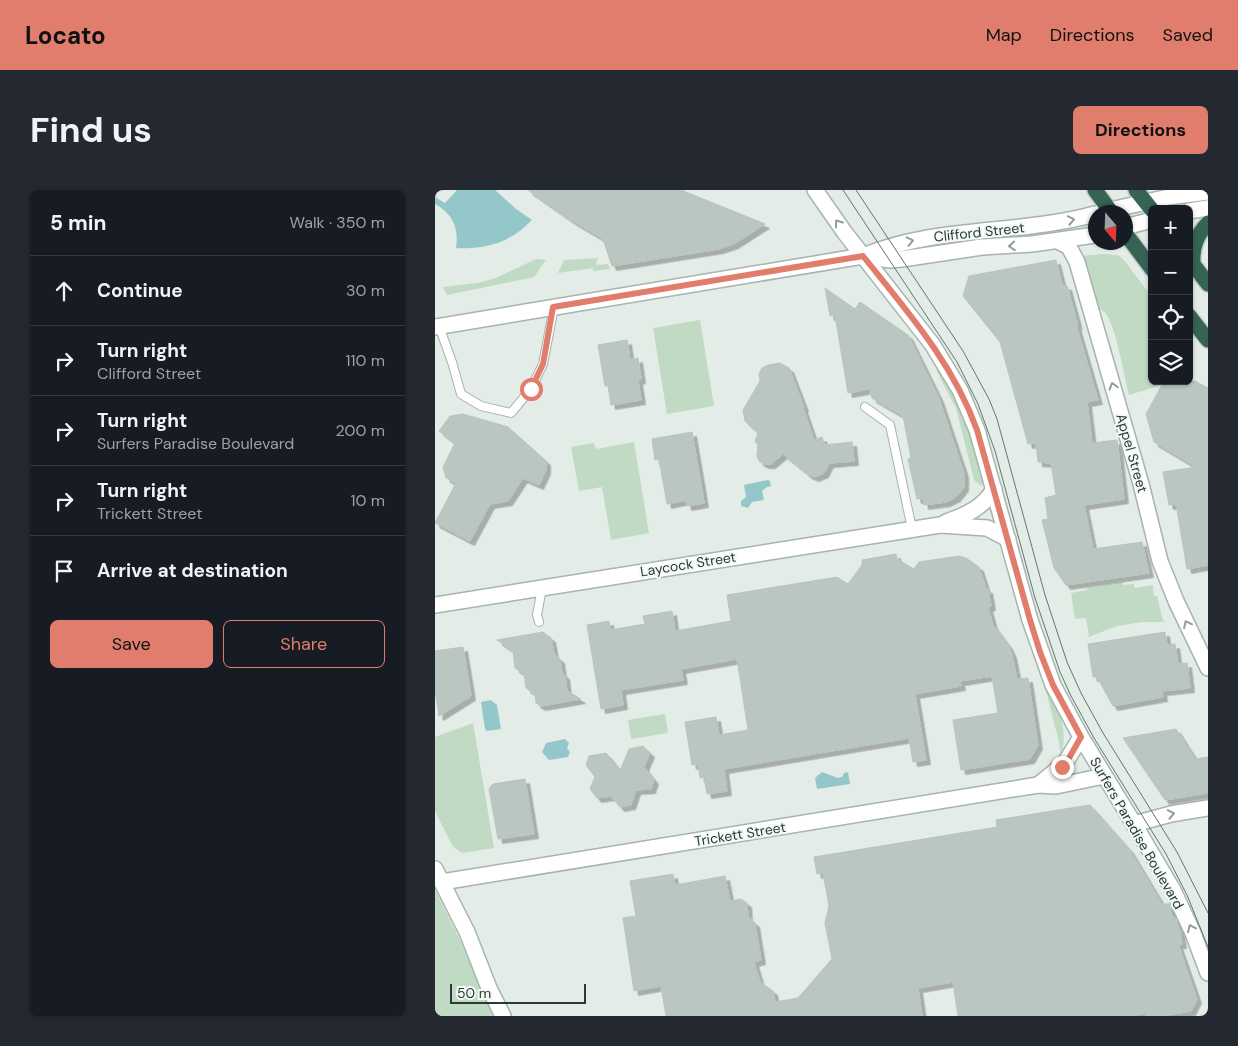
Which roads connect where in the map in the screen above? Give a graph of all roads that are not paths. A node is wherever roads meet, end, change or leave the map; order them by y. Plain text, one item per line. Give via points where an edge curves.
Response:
1 (815, 190) edge
2 (1095, 190) edge
3 (1208, 192) edge
4 (1144, 201) edge
5 (1101, 205) edge
6 (1129, 205) edge
7 (1208, 208) edge
8 (1193, 210) edge
9 (1088, 215) edge
10 (1148, 221) edge
11 (1208, 223) edge
12 (1133, 225) edge
13 (1088, 236) edge
14 (1058, 241) junction
15 (1133, 244) edge
16 (1193, 251) edge
17 (863, 256) junction
18 (1148, 264) edge
19 (1193, 265) edge
20 (1208, 284) edge
21 (553, 307) junction
22 (1193, 321) edge
23 (437, 326) edge
24 (1208, 340) edge
25 (865, 407) dead end
26 (994, 489) junction
27 (940, 525) junction
28 (912, 529) junction
29 (1008, 540) junction
30 (542, 588) junction
31 (435, 605) edge
32 (539, 622) dead end
33 (1208, 668) edge
34 (1081, 737) junction
35 (1104, 776) junction
36 (1038, 785) junction
37 (1208, 808) edge
38 (1134, 824) junction
39 (438, 875) edge
40 (1208, 973) edge
41 (503, 1016) edge

17 -> 1 street, Surfers Paradise Boulevard
2 - 5 highway
3 - 4 street, Clifford Street
4 - 6 street, Clifford Street
7 - 8 street
17 -> 9 street, Clifford Street via 888,246 924,238 1028,227
10 - 12 street
11 - 16 highway
13 - 14 street, Clifford Street
14 -> 17 street, Clifford Street via 982,247 890,260
33 -> 14 street, Appel Street via 1160,561 1077,262 1069,247
15 - 18 highway
17 - 21 street, Clifford Street
17 - 26 street, Surfers Paradise Boulevard via 949,369 970,409
19 - 20 highway
21 - 23 street, Clifford Street
21 - 23 lane via 543,364 531,389 511,413 481,406 461,394
22 - 24 highway
25 - 28 lane via 890,425
26 - 27 street, Laycock Street via 979,507
26 - 29 street, Surfers Paradise Boulevard
27 - 28 street, Laycock Street
27 - 29 street, Laycock Street via 987,528
28 - 30 street, Laycock Street
29 - 34 street, Surfers Paradise Boulevard via 1040,652 1053,685
30 - 31 street, Laycock Street
30 - 32 lane via 537,615
34 - 35 street, Surfers Paradise Boulevard
34 - 36 street, Trickett Street via 1065,764
35 - 36 street, Trickett Street via 1056,786
35 - 38 street, Surfers Paradise Boulevard
36 - 39 street, Trickett Street
38 -> 37 street
40 -> 38 street, Surfers Paradise Boulevard via 1173,890
39 - 41 street

